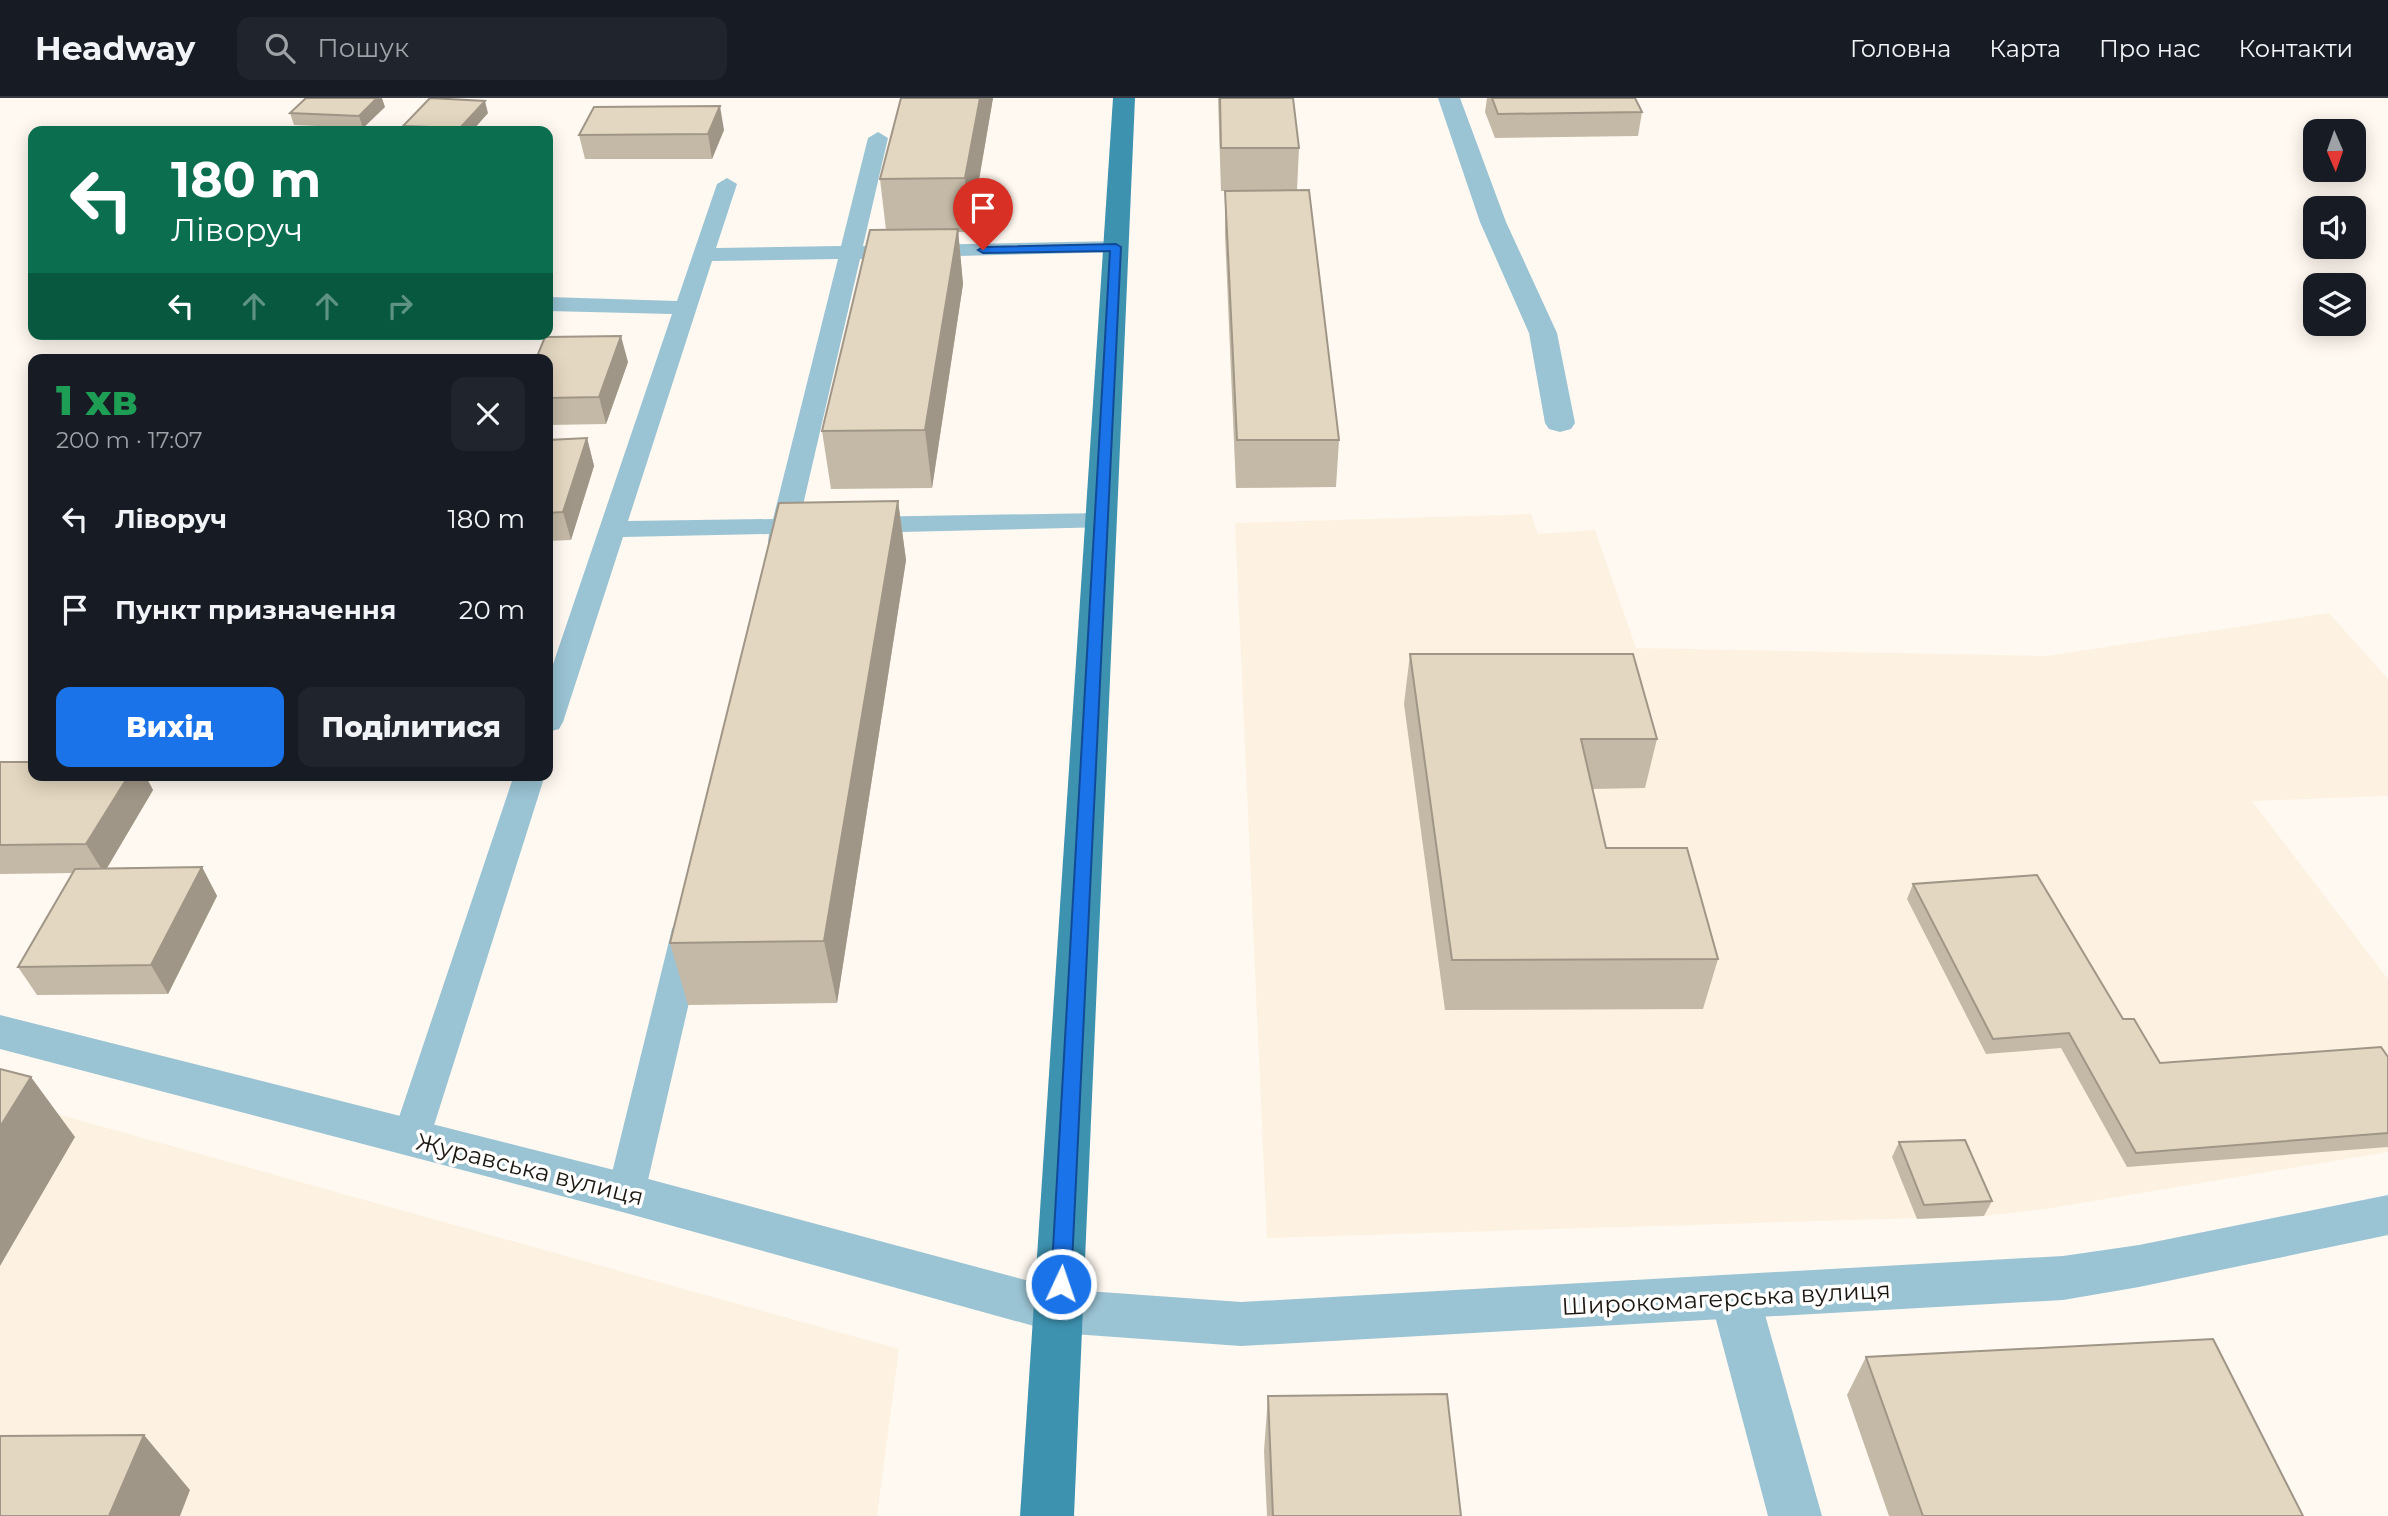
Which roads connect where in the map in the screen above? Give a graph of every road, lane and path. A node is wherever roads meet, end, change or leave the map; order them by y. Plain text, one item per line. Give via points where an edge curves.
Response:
1 (1124, 98) edge
2 (1449, 98) edge
3 (878, 138) dead end
4 (727, 184) dead end
5 (1116, 247) junction
6 (850, 252) junction
7 (703, 255) junction
8 (553, 304) edge
9 (685, 308) junction
10 (1560, 424) dead end
11 (1101, 521) junction
12 (785, 526) junction
13 (611, 529) junction
14 (775, 567) edge
15 (553, 707) edge
16 (528, 781) edge
17 (694, 907) edge
18 (0, 1032) edge
19 (411, 1138) junction
20 (625, 1193) junction
21 (2388, 1215) edge
22 (1735, 1297) junction
23 (1059, 1311) junction
24 (1047, 1516) edge
25 (1794, 1516) edge

1 - 5 main road
2 - 10 street via 1493,222 1543,333
3 - 6 lane
4 - 7 lane
5 - 6 lane
5 - 11 main road
6 - 7 lane
6 - 12 lane
7 - 9 lane
8 - 9 lane
9 - 13 lane
11 - 12 lane
11 - 23 main road
12 - 13 lane
12 - 14 lane
13 - 15 lane
16 - 19 lane
17 - 20 lane
18 - 19 street, Журавська вулиця
19 - 20 street, Журавська вулиця
20 - 23 street, Журавська вулиця
21 - 22 street, Широкомагерська вулиця via 2063,1278
22 - 23 street, Широкомагерська вулиця via 1241,1324
22 - 25 street
23 - 24 main road

